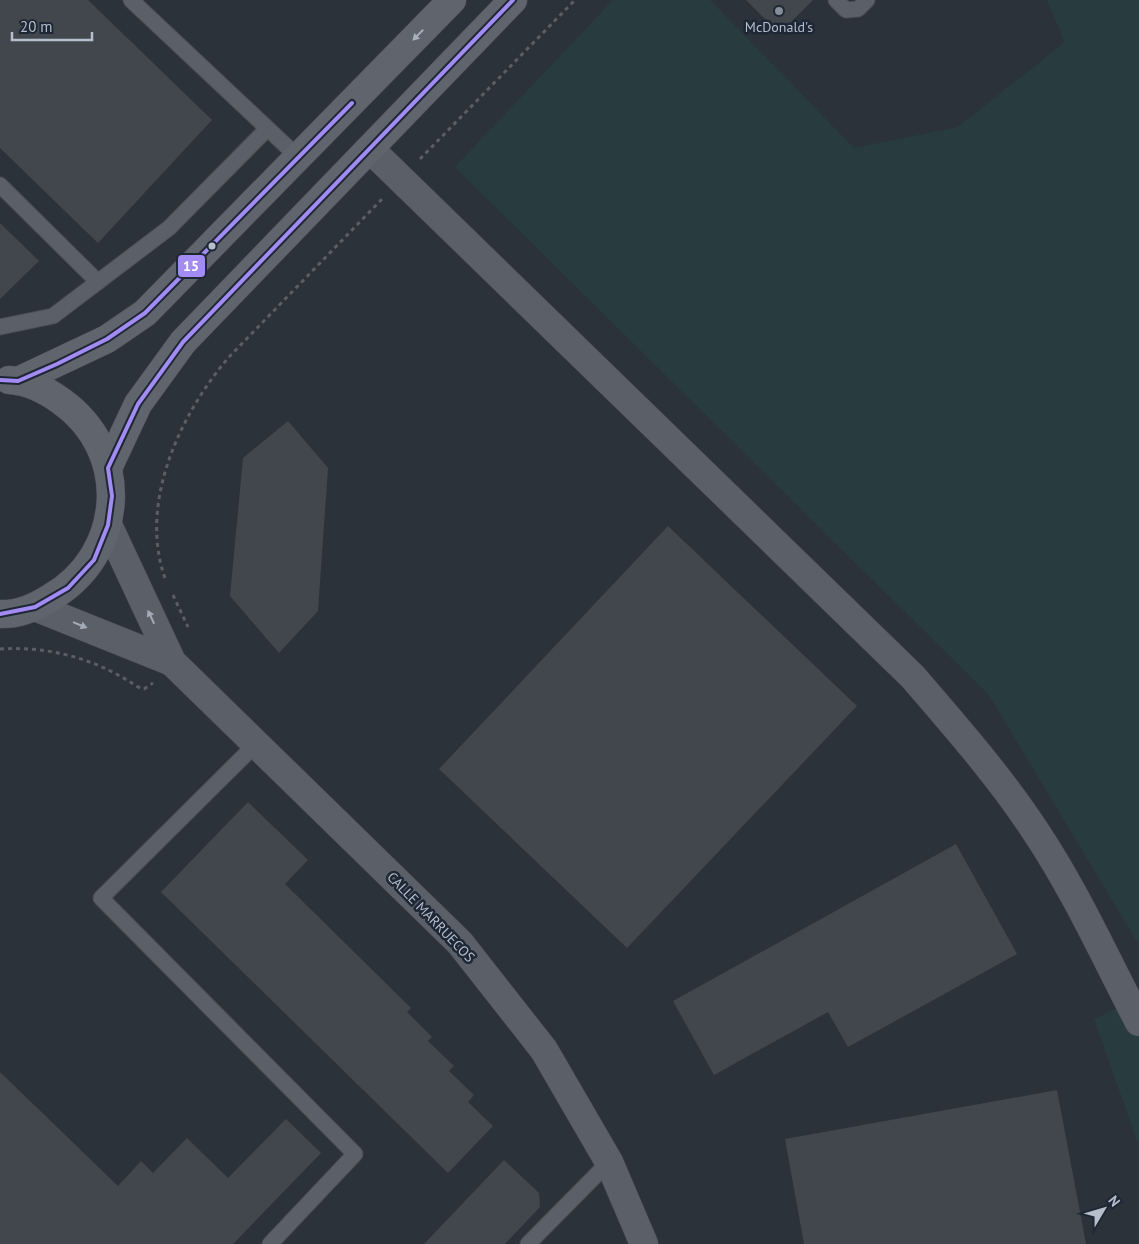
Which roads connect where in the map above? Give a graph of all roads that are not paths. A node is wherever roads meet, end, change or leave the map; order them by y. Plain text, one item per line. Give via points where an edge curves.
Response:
1 (131, 0) edge
2 (452, 0) edge
3 (513, 0) edge
4 (836, 0) edge
5 (867, 0) edge
6 (267, 129) junction
7 (370, 149) junction
8 (299, 158) junction
9 (0, 185) edge
10 (98, 282) junction
11 (0, 327) edge
12 (9, 380) edge
13 (108, 468) junction
14 (108, 525) junction
15 (35, 607) junction
16 (0, 614) edge
17 (172, 662) junction
18 (256, 744) junction
19 (1139, 1022) edge
20 (609, 1162) junction
21 (270, 1244) edge
22 (528, 1244) edge
23 (644, 1244) edge

1 - 6 lane
2 -> 8 main road
3 - 7 main road
4 - 5 lane via 846,10 858,10
6 - 8 lane
6 - 10 lane via 169,228
7 - 13 main road via 183,342 138,404
7 - 19 street via 914,677 976,750 1036,832 1084,914
8 - 12 main road via 146,313 107,339
9 - 10 lane
10 - 11 lane via 52,316
12 - 13 main road via 48,392 76,411 96,437
13 - 14 main road via 112,496
14 - 15 main road via 94,560 68,588
17 -> 14 street, CALLE MARRUECOS
15 - 16 main road
15 -> 17 street, CALLE MARRUECOS
17 - 18 street, CALLE MARRUECOS
18 - 20 street, CALLE MARRUECOS via 460,943 544,1050
18 - 21 lane via 101,898 355,1154
20 - 22 lane
20 - 23 street, CALLE MARRUECOS

